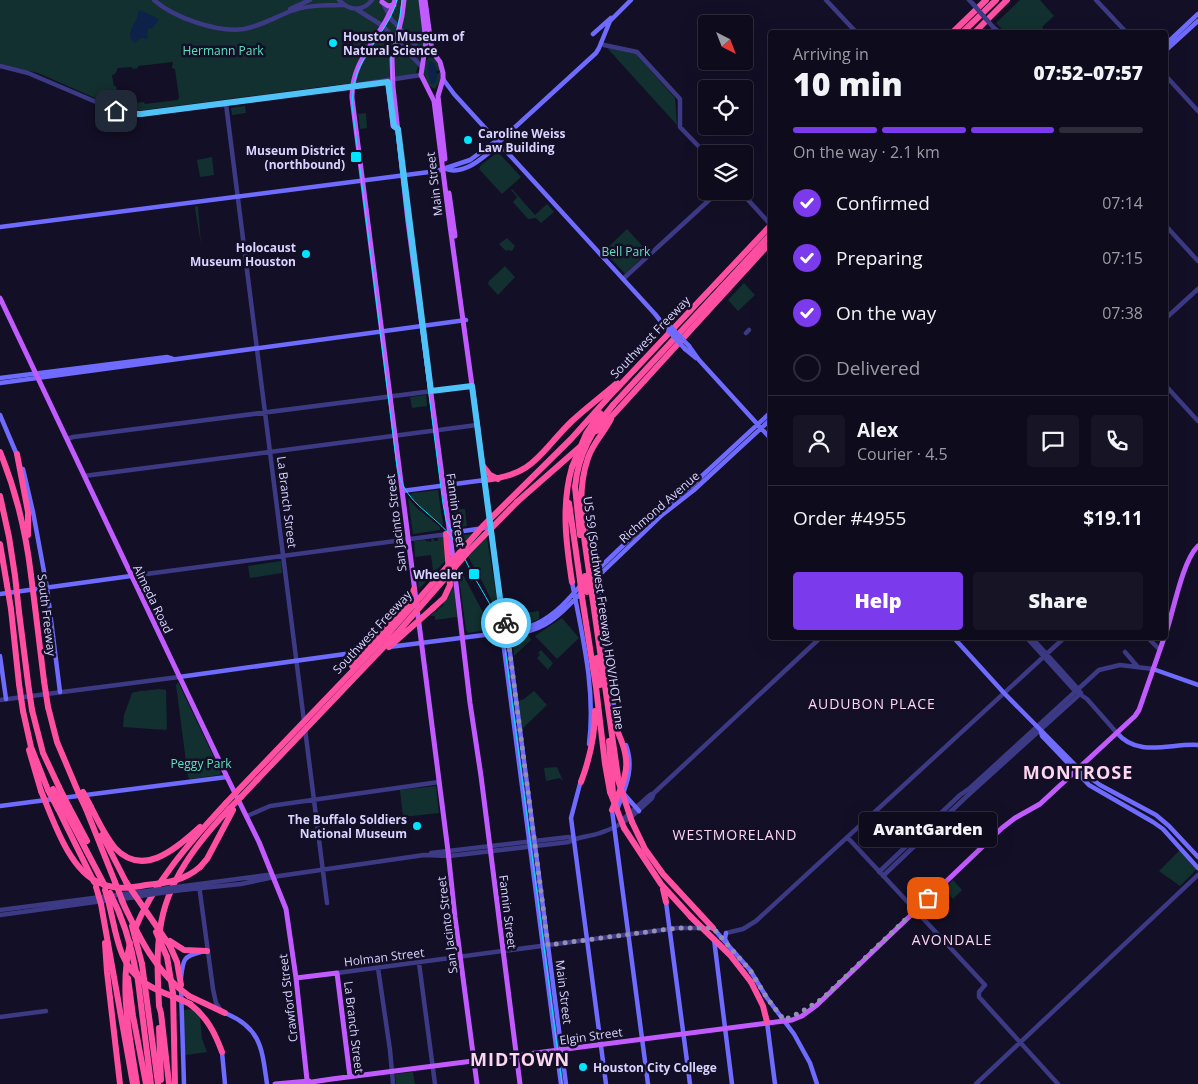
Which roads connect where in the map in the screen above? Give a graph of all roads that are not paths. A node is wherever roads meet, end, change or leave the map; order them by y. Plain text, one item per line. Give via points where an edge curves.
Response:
1 (154, 0) edge
2 (310, 0) edge
3 (339, 0) edge
4 (372, 0) edge
5 (404, 0) edge
6 (423, 0) edge
7 (631, 0) edge
8 (826, 0) edge
9 (996, 0) edge
10 (1002, 0) edge
11 (1008, 0) edge
12 (1096, 0) edge
13 (382, 1) edge
14 (986, 1) edge
15 (394, 2) edge
16 (971, 2) edge
17 (344, 5) junction
18 (356, 9) junction
19 (616, 14) junction
20 (1198, 14) edge
21 (388, 16) junction
22 (271, 19) junction
23 (1198, 20) edge
24 (383, 26) junction
25 (399, 28) junction
26 (854, 30) edge
27 (955, 30) edge
28 (965, 30) edge
29 (978, 30) edge
30 (978, 30) edge
31 (997, 30) edge
32 (1124, 30) edge
33 (593, 34) dead end
34 (1176, 37) junction
35 (396, 40) junction
36 (602, 43) junction
37 (1168, 43) edge
38 (1168, 47) edge
39 (428, 55) junction
40 (0, 66) edge
41 (422, 66) junction
42 (422, 75) junction
43 (1168, 78) edge
44 (443, 79) junction
45 (390, 81) junction
46 (352, 86) junction
47 (429, 89) junction
48 (439, 90) junction
49 (454, 94) junction
50 (226, 104) junction
51 (1198, 111) edge
52 (499, 141) junction
53 (698, 145) edge
54 (445, 169) junction
55 (403, 175) junction
56 (363, 180) junction
57 (238, 196) junction
58 (709, 200) edge
59 (748, 200) edge
60 (768, 223) edge
61 (768, 225) edge
62 (0, 227) edge
63 (1168, 228) edge
64 (768, 237) edge
65 (768, 245) edge
66 (1198, 261) edge
67 (623, 279) junction
68 (1198, 289) edge
69 (0, 298) edge
70 (1168, 316) edge
71 (464, 321) junction
72 (422, 326) junction
73 (382, 331) junction
74 (658, 346) junction
75 (257, 348) junction
76 (37, 376) junction
77 (0, 378) edge
78 (0, 383) edge
79 (472, 386) junction
80 (1168, 388) edge
81 (431, 391) junction
82 (390, 396) junction
83 (607, 401) junction
84 (265, 412) junction
85 (614, 414) junction
86 (0, 415) edge
87 (768, 415) edge
88 (768, 421) edge
89 (1198, 421) edge
90 (759, 426) junction
91 (477, 427) junction
92 (435, 431) junction
93 (396, 436) junction
94 (768, 436) edge
95 (67, 439) junction
96 (0, 452) edge
97 (270, 452) junction
98 (17, 454) junction
99 (483, 466) junction
100 (84, 476) junction
101 (499, 479) junction
102 (485, 480) junction
103 (442, 486) junction
104 (573, 487) junction
105 (402, 491) junction
106 (0, 496) edge
107 (491, 527) junction
108 (448, 534) junction
109 (408, 540) junction
110 (0, 544) edge
111 (28, 546) junction
112 (1198, 546) edge
113 (284, 556) junction
114 (0, 565) edge
115 (600, 570) junction
116 (4, 575) junction
117 (131, 576) junction
118 (585, 576) junction
119 (572, 582) joint
120 (47, 588) junction
121 (414, 589) junction
122 (574, 593) junction
123 (0, 594) edge
124 (584, 594) junction
125 (501, 606) junction
126 (1168, 623) edge
127 (507, 632) junction
128 (502, 633) junction
129 (462, 638) junction
130 (818, 640) edge
131 (956, 640) edge
132 (1028, 640) edge
133 (1034, 640) edge
134 (1062, 640) edge
135 (1150, 640) edge
136 (1164, 640) edge
137 (421, 644) junction
138 (1160, 650) junction
139 (596, 651) junction
140 (1124, 652) dead end
141 (1045, 655) junction
142 (0, 656) edge
143 (296, 660) junction
144 (1138, 666) junction
145 (1153, 669) junction
146 (179, 676) junction
147 (353, 679) junction
148 (1198, 685) edge
149 (596, 687) junction
150 (1078, 691) junction
151 (60, 692) junction
152 (1004, 693) junction
153 (6, 699) junction
154 (0, 700) edge
155 (312, 713) junction
156 (609, 713) junction
157 (24, 719) junction
158 (607, 724) junction
159 (1039, 730) junction
160 (1117, 733) junction
161 (1198, 745) edge
162 (1077, 771) junction
163 (607, 774) junction
164 (227, 777) junction
165 (617, 777) junction
166 (439, 782) junction
167 (581, 782) junction
168 (50, 789) junction
169 (623, 794) junction
170 (314, 799) junction
171 (0, 806) edge
172 (228, 807) junction
173 (64, 808) junction
174 (88, 808) junction
175 (637, 809) junction
176 (612, 810) junction
177 (247, 816) junction
178 (614, 821) junction
179 (615, 827) junction
180 (848, 838) junction
181 (574, 839) junction
182 (535, 844) junction
183 (529, 845) junction
184 (490, 849) junction
185 (448, 854) junction
186 (1198, 857) edge
187 (1198, 868) edge
188 (323, 870) junction
189 (879, 872) junction
190 (1198, 874) edge
191 (883, 876) junction
192 (273, 877) junction
193 (661, 884) junction
194 (106, 886) junction
195 (200, 887) junction
196 (139, 896) junction
197 (122, 901) junction
198 (666, 902) joint
199 (328, 903) dead end
200 (286, 909) joint
201 (0, 910) edge
202 (915, 910) junction
203 (104, 914) junction
204 (0, 915) edge
205 (713, 928) junction
206 (670, 929) junction
207 (726, 933) joint
208 (628, 935) junction
209 (588, 940) junction
210 (170, 944) junction
211 (545, 945) junction
212 (729, 946) junction
213 (207, 951) junction
214 (503, 951) junction
215 (127, 955) junction
216 (460, 957) junction
217 (419, 962) junction
218 (378, 968) junction
219 (337, 973) junction
220 (296, 978) junction
221 (181, 985) junction
222 (158, 1006) junction
223 (46, 1011) dead end
224 (225, 1013) junction
225 (0, 1017) edge
226 (784, 1020) junction
227 (767, 1022) junction
228 (725, 1028) junction
229 (684, 1033) junction
230 (642, 1039) junction
231 (1020, 1042) junction
232 (601, 1044) junction
233 (559, 1050) junction
234 (222, 1052) joint
235 (516, 1055) junction
236 (474, 1060) junction
237 (433, 1066) junction
238 (392, 1072) junction
239 (350, 1077) junction
240 (309, 1082) edge
241 (120, 1084) edge
242 (133, 1084) edge
243 (137, 1084) edge
244 (146, 1084) edge
245 (151, 1084) edge
246 (160, 1084) edge
247 (169, 1084) edge
248 (175, 1084) edge
249 (184, 1084) edge
250 (225, 1084) edge
251 (266, 1084) edge
252 (275, 1084) edge
253 (350, 1084) edge
254 (393, 1084) edge
255 (435, 1084) edge
256 (478, 1084) edge
257 (520, 1084) edge
258 (561, 1084) edge
259 (566, 1084) edge
260 (606, 1084) edge
261 (648, 1084) edge
262 (690, 1084) edge
263 (732, 1084) edge
264 (775, 1084) edge
265 (817, 1084) edge
266 (976, 1084) edge
267 (1058, 1084) edge

1 - 22 street via 184,18 218,28 245,29
2 - 22 street
3 - 17 street
4 - 18 street
5 - 25 main road, Fannin Street
6 - 39 main road, Main Street
6 - 39 main road, Main Street via 430,41
7 - 19 main road
8 - 26 street
9 - 28 highway
10 - 29 highway
11 - 30 highway
12 - 32 street
13 - 15 main road via 388,6
13 - 21 street
14 - 27 highway
15 - 21 main road, San Jacinto Street
16 - 31 street, bridge
17 - 18 street
17 - 22 street via 312,6
18 - 24 street
19 - 33 main road
19 - 36 main road via 606,28
20 - 34 main road
21 - 24 main road, San Jacinto Street
21 - 25 street
23 - 34 main road
24 - 35 street
24 - 46 main road, San Jacinto Street via 360,62
25 - 35 main road, Fannin Street
25 - 39 street
34 - 37 main road
34 - 38 main road
35 - 41 street
35 - 45 main road, Fannin Street
36 - 52 main road via 596,53
36 - 53 street via 637,52 680,100 680,126
39 - 41 main road, Main Street
39 - 44 main road, Main Street via 442,65
40 - 50 street via 39,76 125,113
41 - 42 main road, Main Street
42 - 45 street
42 - 47 main road, Main Street
43 - 51 street
44 - 48 main road, Main Street
44 - 49 main road
45 - 46 street
45 - 55 main road, Fannin Street
46 - 50 street
46 - 56 main road, San Jacinto Street
47 - 48 main road
47 - 54 main road, Main Street via 434,101
48 - 49 main road
48 - 54 main road, Main Street
49 - 52 main road
50 - 57 street, La Branch Street
52 - 54 main road via 472,164 452,171
52 - 67 main road
54 - 55 main road
54 - 71 main road, Main Street
55 - 56 main road
55 - 72 main road, Fannin Street
56 - 57 main road
56 - 73 main road, San Jacinto Street
57 - 62 main road
57 - 75 street, La Branch Street
58 - 67 street
59 - 60 street
61 - 74 highway, Southwest Freeway
63 - 66 street
64 - 83 highway, US 59 (Southwest Freeway) HOV/HOT lane
65 - 85 highway, Southwest Freeway
67 - 90 main road, bridge
68 - 70 street
69 - 76 main road, Almeda Road
71 - 72 main road
71 - 79 main road, Main Street
72 - 73 main road
72 - 81 main road, Fannin Street
73 - 75 main road
73 - 82 main road, San Jacinto Street
74 - 83 highway
74 - 83 highway, Southwest Freeway
75 - 76 main road
75 - 84 street, La Branch Street
76 - 77 main road
76 - 78 main road
76 - 95 main road, Almeda Road
79 - 81 street
79 - 91 main road, Main Street
80 - 89 street
81 - 82 street
81 - 92 main road, Fannin Street
82 - 84 street
82 - 93 main road, San Jacinto Street
83 - 101 highway via 573,420 533,464
83 - 104 highway, US 59 (Southwest Freeway) HOV/HOT lane, bridge via 587,442
83 - 104 highway, bridge via 591,425 572,467
83 - 155 highway, Southwest Freeway, bridge via 483,526 387,635
84 - 95 street
84 - 97 street, La Branch Street
85 - 104 highway
85 - 147 highway, Southwest Freeway, bridge via 517,502
86 - 98 main road
87 - 90 main road, Richmond Avenue
88 - 90 main road, Richmond Avenue
90 - 94 main road
90 - 115 main road, Richmond Avenue via 654,515
91 - 92 street
91 - 99 main road, Main Street
92 - 93 street
92 - 103 main road, Fannin Street
93 - 97 street
93 - 105 main road, San Jacinto Street
95 - 100 main road, Almeda Road
96 - 111 highway, South Freeway
97 - 100 street
97 - 113 street, La Branch Street
98 - 111 highway via 28,512
98 - 120 main road via 33,512
99 - 101 highway via 490,475
99 - 102 main road, Main Street
100 - 117 main road, Almeda Road
101 - 102 highway
102 - 103 main road
102 - 107 main road, Main Street
103 - 105 main road
103 - 108 main road, Fannin Street
104 - 115 highway via 585,510
104 - 118 highway, US 59 (Southwest Freeway) HOV/HOT lane
104 - 118 highway via 572,529
104 - 119 highway via 566,535
105 - 109 main road, San Jacinto Street
106 - 168 highway, bridge via 9,537 32,710
107 - 108 main road
107 - 125 main road, Main Street
108 - 109 street
108 - 129 main road, Fannin Street
108 - 147 highway, bridge via 450,585 444,598
109 - 113 street
109 - 121 main road, San Jacinto Street
110 - 116 highway
111 - 174 highway, South Freeway, bridge via 48,707 57,742 76,789
112 - 126 main road, Elgin Street via 1190,556
113 - 117 street
113 - 143 street, La Branch Street
114 - 116 highway
115 - 122 main road, Richmond Avenue
115 - 124 main road, Richmond Avenue
115 - 169 main road via 601,624 613,702 630,758
116 - 157 highway, bridge
117 - 120 main road
117 - 146 main road, Almeda Road
118 - 124 highway, bridge
118 - 124 highway, bridge
119 - 122 main road
120 - 123 main road
120 - 151 main road
121 - 137 main road, San Jacinto Street
121 - 155 highway, bridge via 402,612
122 - 124 main road
122 - 127 main road, Richmond Avenue via 543,620
124 - 127 main road, Richmond Avenue via 540,628
124 - 139 highway, US 59 (Southwest Freeway) HOV/HOT lane
124 - 149 highway
124 - 156 highway
124 - 167 main road via 592,711
125 - 127 main road, Main Street
125 - 128 main road, Main Street
127 - 128 main road, Richmond Avenue
127 - 182 main road, Main Street
128 - 129 main road
128 - 183 main road, Main Street
129 - 137 main road
129 - 184 main road, Fannin Street
130 - 175 street
131 - 152 main road
132 - 141 street
133 - 141 street
134 - 141 street
135 - 138 street
136 - 138 main road, Elgin Street
137 - 143 main road
137 - 166 main road, San Jacinto Street
138 - 145 main road, Elgin Street
139 - 158 highway, US 59 (Southwest Freeway) HOV/HOT lane
139 - 163 highway
140 - 144 street
141 - 150 street
141 - 152 street
142 - 153 main road
143 - 146 main road
143 - 170 street, La Branch Street
144 - 145 street
144 - 150 street via 1120,665 1099,670
145 - 148 main road
145 - 160 main road, Elgin Street via 1138,714
146 - 151 street
146 - 164 main road, Almeda Road
147 - 172 highway, Southwest Freeway, bridge
149 - 163 highway
149 - 167 highway via 593,743
150 - 159 street
150 - 160 street
151 - 153 street
152 - 159 main road
152 - 180 street
153 - 154 street
155 - 172 highway, Southwest Freeway, bridge
156 - 165 highway
156 - 176 highway via 628,764
157 - 168 highway via 31,747
157 - 168 highway via 29,751
158 - 165 highway, US 59 (Southwest Freeway) HOV/HOT lane
158 - 176 highway via 614,784
159 - 162 main road
159 - 189 street via 960,795
159 - 191 street
160 - 161 main road via 1131,744 1147,748
160 - 162 main road, Elgin Street
162 - 186 main road via 1156,816
162 - 187 main road via 1085,782 1102,794 1142,814 1163,829
162 - 202 main road, Elgin Street via 1036,807 1006,824
163 - 193 highway, bridge via 610,792 624,828
164 - 171 main road
164 - 177 main road, Almeda Road
165 - 169 highway, US 59 (Southwest Freeway) HOV/HOT lane, bridge
166 - 170 street
166 - 185 main road, San Jacinto Street
167 - 181 main road via 571,818
168 - 172 highway, bridge via 60,834 73,859 99,883 112,887 170,882 186,877 207,859
168 - 173 highway, bridge
168 - 173 highway, bridge
169 - 175 main road
169 - 178 main road
169 - 205 highway, US 59 (Southwest Freeway) HOV/HOT lane, bridge via 645,849 663,874
170 - 177 street via 266,806
170 - 188 street, La Branch Street
172 - 174 highway via 170,852 146,860 130,857 116,849
172 - 215 highway, Southwest Freeway via 185,850 155,888 130,940
172 - 222 highway, Southwest Freeway via 184,865 167,903 159,938
173 - 194 highway
173 - 194 highway
173 - 203 highway, bridge
174 - 196 highway, bridge via 126,882
174 - 197 highway, bridge
175 - 179 street via 623,824
176 - 178 main road
177 - 192 main road, Almeda Road
178 - 179 main road
179 - 181 street
179 - 208 main road
180 - 189 street
180 - 207 street via 750,926
181 - 182 street
181 - 209 main road
182 - 183 street
182 - 211 main road, Main Street
183 - 184 street
183 - 211 main road, Main Street
184 - 185 street
184 - 214 main road, Fannin Street
185 - 188 street
185 - 216 main road, San Jacinto Street
188 - 192 street
188 - 199 street, La Branch Street
189 - 191 street
190 - 231 street
191 - 202 street
192 - 195 street via 267,875
192 - 200 main road, Almeda Road
193 - 198 highway
193 - 227 highway, bridge via 730,955 751,982
194 - 234 highway, bridge via 121,952 130,969 147,985 190,1004 202,1014
194 - 245 highway, bridge via 129,940
195 - 196 street, bridge
195 - 213 street
196 - 201 street
196 - 204 street
196 - 210 highway, bridge
196 - 248 highway, bridge via 167,957 173,993
197 - 224 highway, bridge via 158,968 173,985
197 - 246 highway, bridge via 142,964
198 - 206 main road
200 - 220 main road, Crawford Street
202 - 226 main road, Elgin Street via 816,1006 802,1016
202 - 231 street via 985,985 978,994
203 - 241 highway
203 - 242 highway
205 - 206 street, Holman Street
205 - 212 main road
205 - 228 main road
206 - 208 street, Holman Street
206 - 229 main road
207 - 212 main road
208 - 209 street, Holman Street
208 - 230 main road
209 - 211 street, Holman Street
209 - 232 main road
210 - 213 highway via 184,950
210 - 221 highway
211 - 214 street, Holman Street
211 - 233 main road, Main Street
212 - 226 main road via 753,974
213 - 221 main road via 185,959
213 - 224 street via 213,989 218,1006
214 - 216 street, Holman Street
214 - 235 main road, Fannin Street
215 - 243 highway, Southwest Freeway via 124,984
215 - 244 highway via 131,1006
216 - 217 street, Holman Street
216 - 236 main road, San Jacinto Street
217 - 218 street, Holman Street
217 - 237 street
218 - 219 street, Holman Street
218 - 238 street
219 - 220 main road, Holman Street
219 - 239 main road, La Branch Street
220 - 240 main road, Crawford Street
221 - 249 main road
222 - 246 highway
222 - 247 highway, Southwest Freeway
223 - 225 street
224 - 251 main road via 248,1028 261,1048
226 - 227 main road, Elgin Street
226 - 265 main road via 804,1052
227 - 228 main road, Elgin Street
227 - 264 main road
228 - 229 main road, Elgin Street
228 - 263 main road
229 - 230 main road, Elgin Street
229 - 262 main road
230 - 232 main road, Elgin Street
230 - 261 main road
231 - 266 street
231 - 267 street
232 - 233 main road, Elgin Street
232 - 260 main road
233 - 235 main road, Elgin Street
233 - 258 main road, Main Street
233 - 259 main road, Main Street
234 - 250 main road
235 - 236 main road, Elgin Street
235 - 257 main road, Fannin Street
236 - 237 main road, Elgin Street
236 - 256 main road, San Jacinto Street
237 - 238 main road, Elgin Street
237 - 255 street
238 - 239 main road, Elgin Street
238 - 254 street
239 - 240 main road, Elgin Street
239 - 253 street, La Branch Street
240 - 252 main road, Elgin Street

